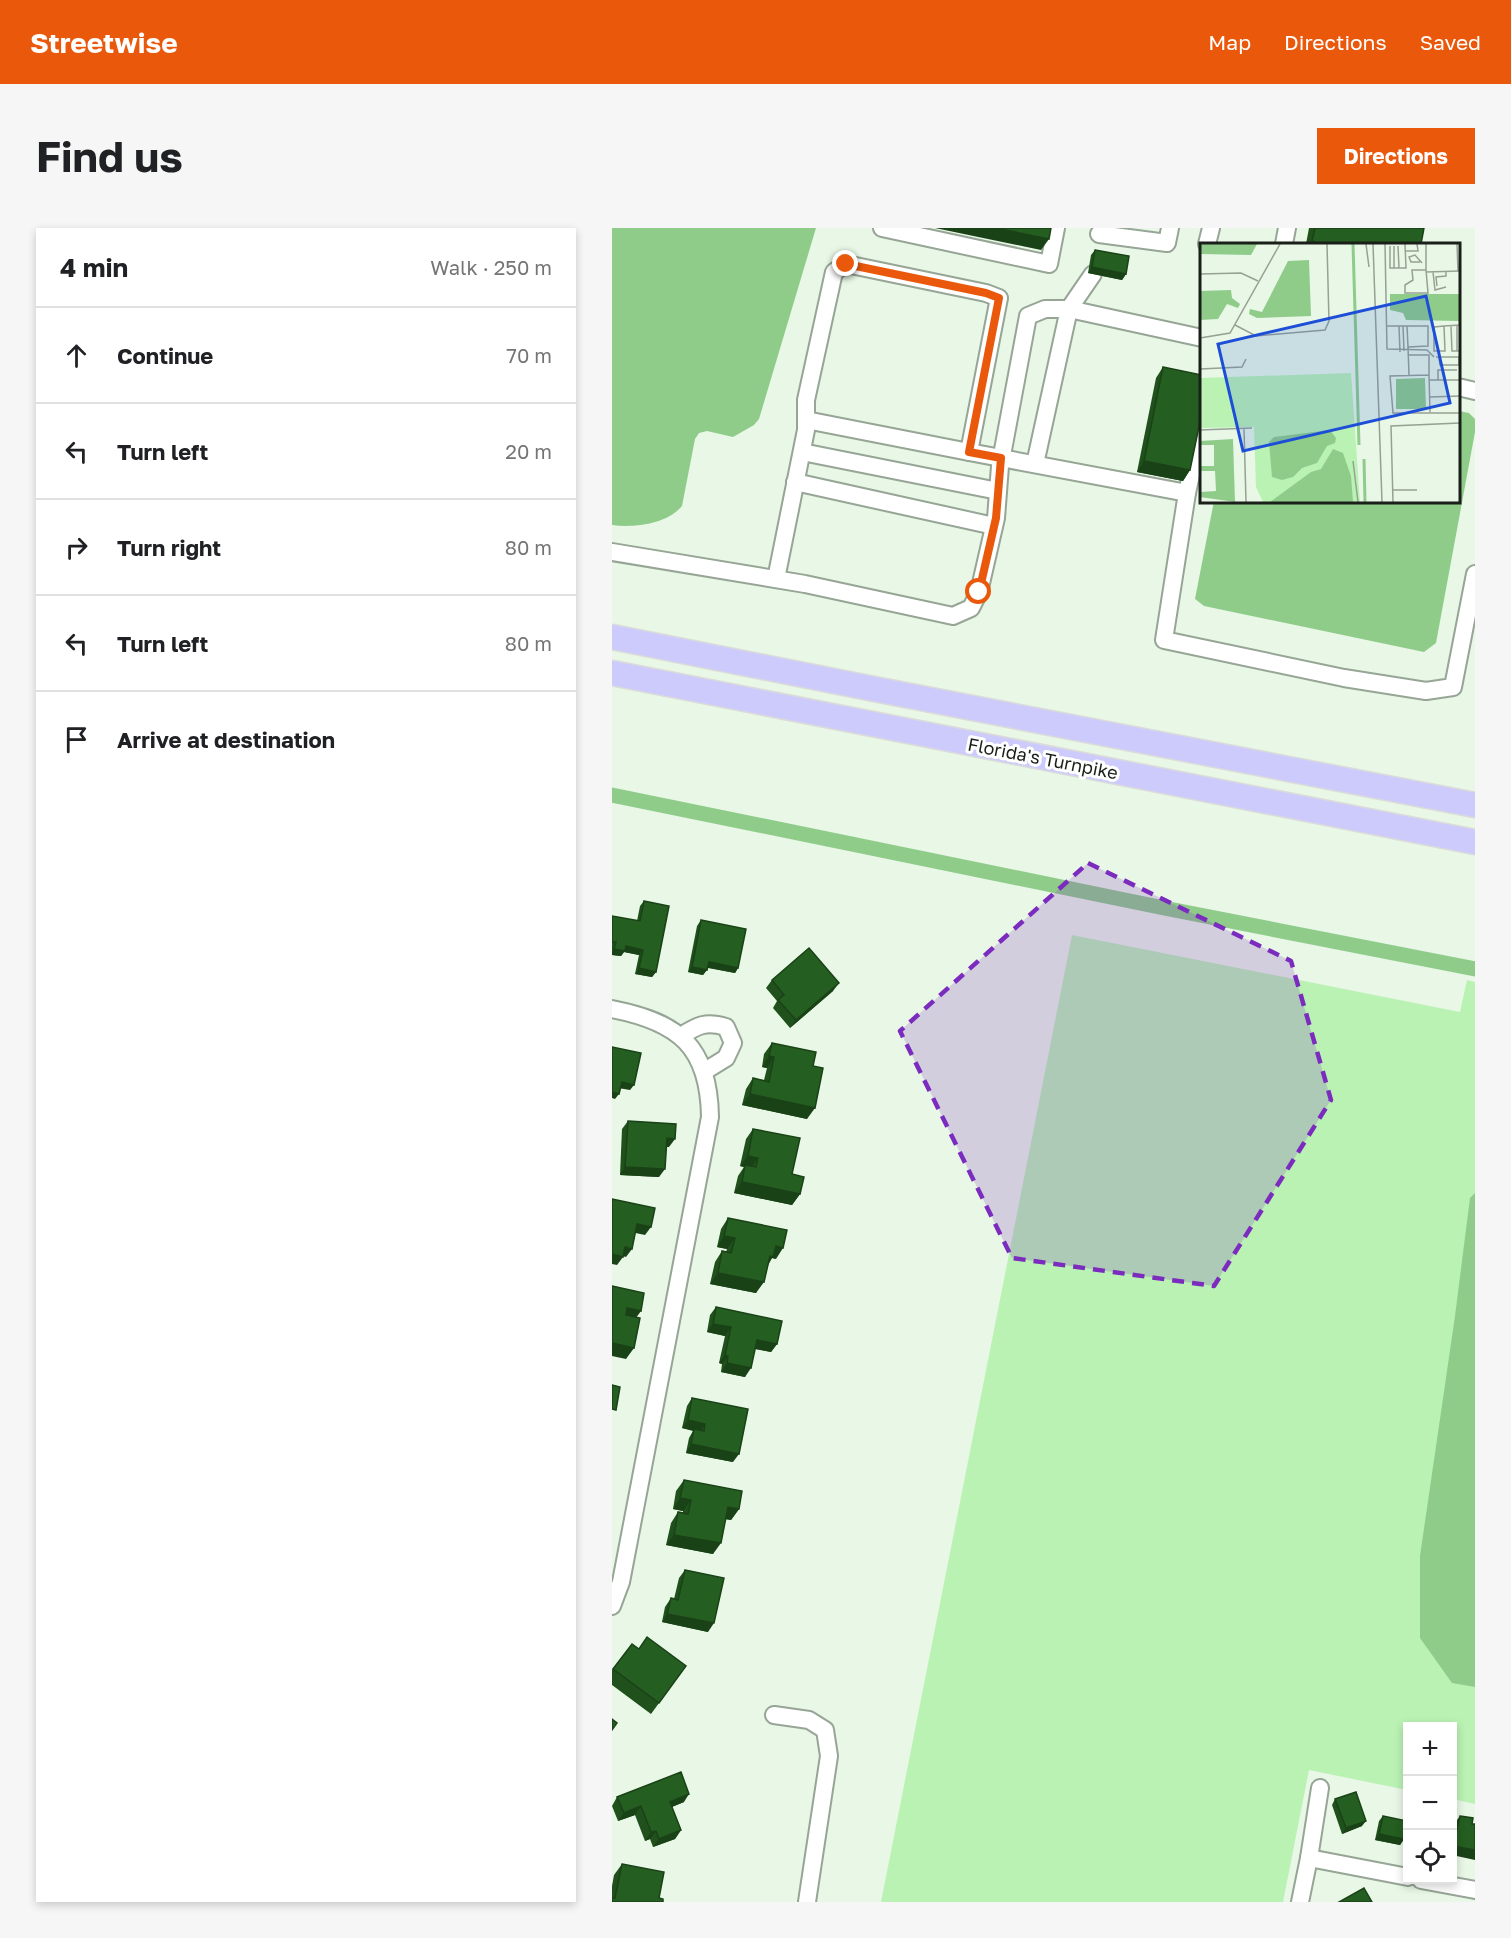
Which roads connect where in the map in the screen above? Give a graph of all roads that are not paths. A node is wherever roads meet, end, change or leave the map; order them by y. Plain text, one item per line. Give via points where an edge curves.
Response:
1 (882, 228) edge
2 (1056, 228) edge
3 (1170, 228) edge
4 (1210, 228) edge
5 (1287, 228) edge
6 (1099, 236) edge
7 (1208, 243) edge
8 (1284, 243) edge
9 (1093, 274) edge
10 (1069, 309) junction
11 (1200, 338) edge
12 (1460, 387) edge
13 (1475, 391) edge
14 (806, 420) junction
15 (1200, 432) edge
16 (802, 452) junction
17 (969, 452) junction
18 (1001, 458) junction
19 (1035, 464) junction
20 (795, 482) junction
21 (998, 490) junction
22 (1187, 493) junction
23 (994, 526) junction
24 (612, 552) edge
25 (1475, 574) edge
26 (776, 579) junction
27 (612, 637) edge
28 (612, 673) edge
29 (1475, 805) edge
30 (1475, 842) edge
31 (612, 1009) edge
32 (681, 1036) junction
33 (705, 1071) junction
34 (612, 1606) edge
35 (774, 1715) dead end
36 (1320, 1788) dead end
37 (1309, 1858) junction
38 (1403, 1876) edge
39 (1443, 1884) edge
40 (1475, 1890) edge
41 (807, 1902) edge
42 (1300, 1902) edge

1 - 2 street via 1049,264
3 - 6 street via 1167,243
4 - 7 street
5 - 8 street
9 - 10 street
10 - 11 street
10 - 18 street via 1045,309 1028,316
10 - 19 street
12 - 13 street
14 - 16 street
14 - 17 street
14 - 17 street via 806,400 834,272 846,264 999,298
15 - 22 street
16 - 20 street
16 - 21 street
17 - 18 street
18 - 19 street
18 - 21 street
19 - 22 street
20 - 23 street
20 - 26 street
21 - 23 street
22 - 25 street via 1164,640 1344,678 1426,691 1453,687
23 - 26 street via 979,592 971,608 952,616
24 - 26 street
27 - 29 highway, Florida's Turnpike
28 - 30 highway, Florida's Turnpike
31 - 32 street via 659,1022
32 - 33 street
32 - 33 street via 697,1026 713,1023 726,1027 733,1043 726,1058
33 - 34 street via 710,1117 621,1582
35 - 41 street via 809,1720 825,1730 828,1742 830,1756
36 - 37 street
37 - 38 street
37 - 42 street
39 - 40 street

